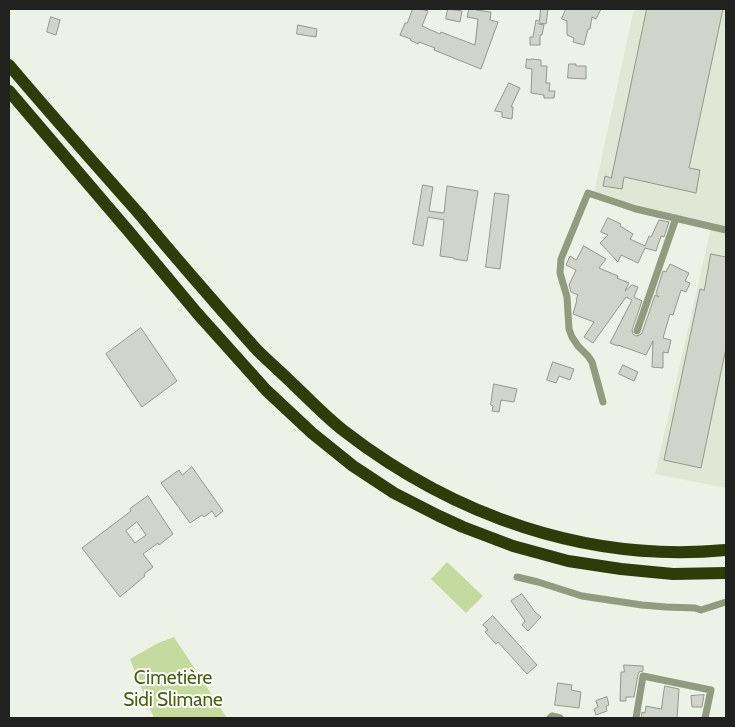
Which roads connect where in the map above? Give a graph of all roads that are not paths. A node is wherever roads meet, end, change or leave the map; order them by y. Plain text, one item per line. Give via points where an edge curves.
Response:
1 (9, 65) edge
2 (9, 91) edge
3 (676, 218) junction
4 (726, 230) edge
5 (637, 331) dead end
6 (603, 402) dead end
7 (726, 550) edge
8 (726, 573) edge
9 (517, 577) dead end
10 (726, 602) edge
11 (550, 718) edge
12 (560, 718) edge
13 (636, 718) edge
14 (705, 718) edge

1 - 7 highway via 256,349 343,430 382,457 449,498 533,530 599,546 662,553
2 - 8 highway via 266,390 361,472 439,516 513,546 568,561 622,569 673,574
3 - 4 street
3 - 5 street
3 - 6 street via 588,193 564,252 560,273 568,297 572,337 592,362
9 - 10 street via 582,596 642,605 701,610
11 - 12 street
13 - 14 street via 643,676 711,690

